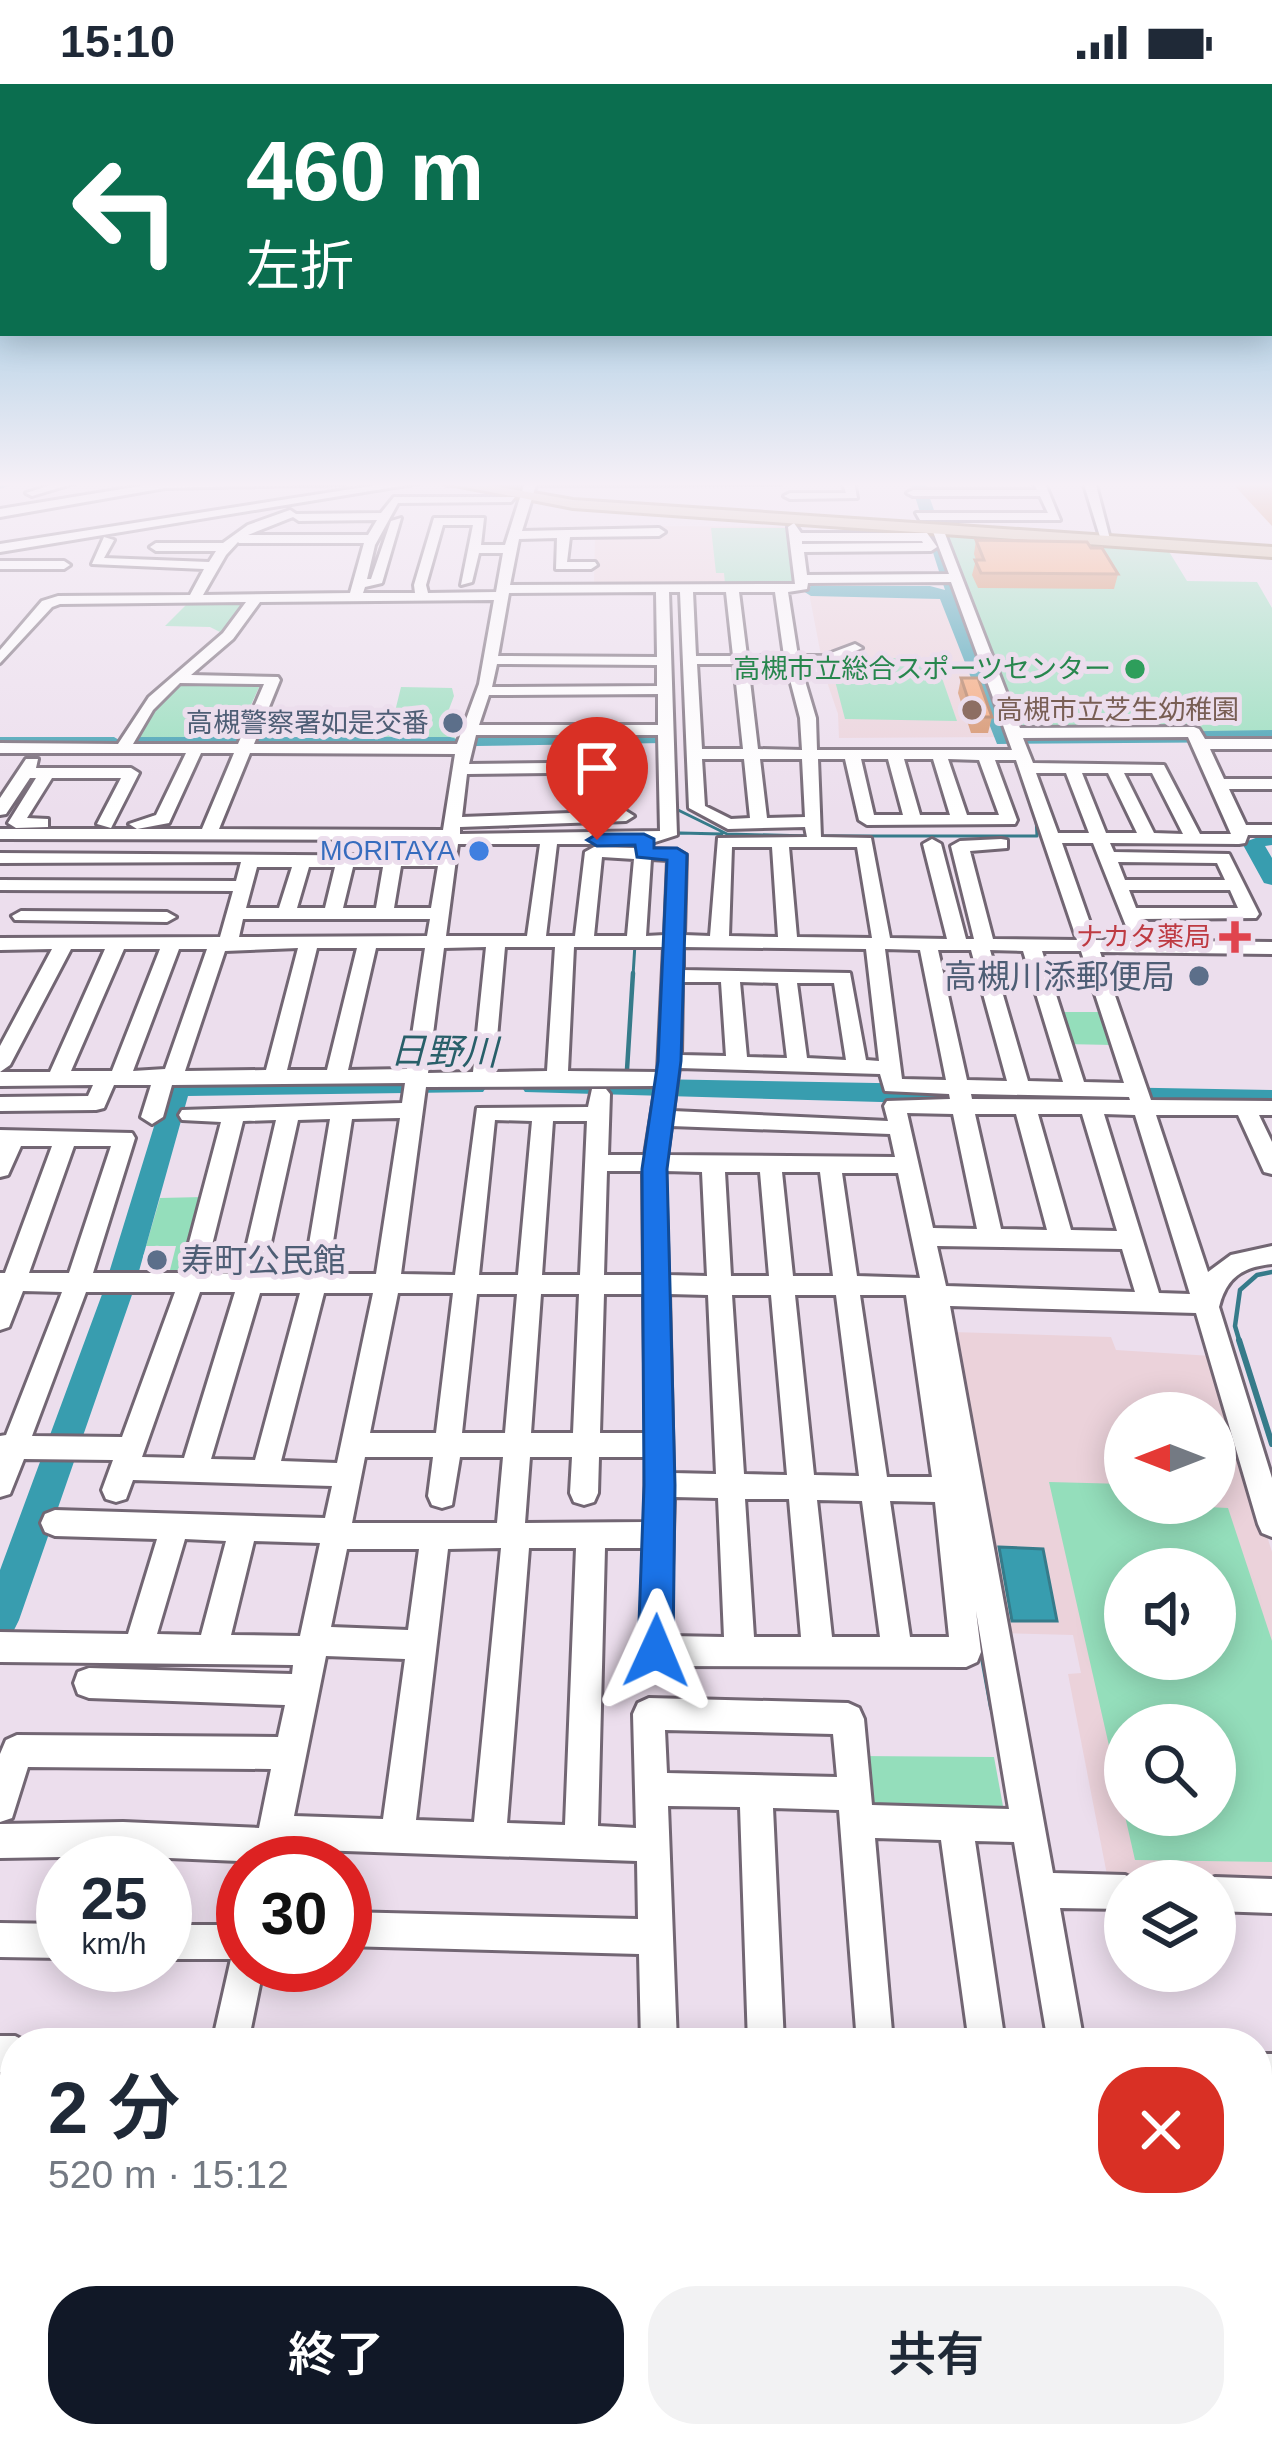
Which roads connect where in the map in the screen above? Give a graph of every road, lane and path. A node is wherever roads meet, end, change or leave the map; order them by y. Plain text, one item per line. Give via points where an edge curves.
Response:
1 (199, 591) edge
2 (339, 591) edge
3 (372, 591) edge
4 (422, 591) edge
5 (540, 591) edge
6 (662, 591) edge
7 (686, 591) edge
8 (732, 591) edge
9 (782, 591) edge
10 (954, 591) edge
11 (503, 593) junction
12 (423, 596) junction
13 (256, 597) junction
14 (195, 598) junction
15 (855, 648) dead end
16 (0, 659) edge
17 (492, 660) junction
18 (690, 660) junction
19 (792, 660) junction
20 (663, 661) junction
21 (740, 661) junction
22 (179, 679) junction
23 (663, 690) junction
24 (607, 714) dead end
25 (470, 730) junction
26 (663, 730) junction
27 (1199, 740) junction
28 (245, 744) junction
29 (1272, 744) edge
30 (1021, 747) junction
31 (0, 748) edge
32 (19, 748) junction
33 (41, 748) junction
34 (123, 748) junction
35 (196, 748) junction
36 (693, 754) junction
37 (751, 754) junction
38 (808, 754) junction
39 (852, 754) junction
40 (895, 754) junction
41 (940, 754) junction
42 (985, 754) junction
43 (0, 759) edge
44 (633, 766) dead end
45 (1072, 768) junction
46 (1114, 768) junction
47 (25, 773) junction
48 (47, 773) junction
49 (1221, 784) junction
50 (1272, 784) edge
51 (0, 810) edge
52 (626, 816) dead end
53 (913, 820) junction
54 (960, 820) junction
55 (759, 823) junction
56 (105, 824) junction
57 (545, 827) junction
58 (1240, 830) junction
59 (1272, 830) edge
60 (813, 832) junction
61 (0, 833) edge
62 (208, 835) junction
63 (66, 836) junction
64 (1048, 838) junction
65 (451, 839) junction
66 (1148, 839) junction
67 (1194, 839) junction
68 (780, 841) junction
69 (932, 844) dead end
70 (1001, 844) dead end
71 (644, 846) junction
72 (1103, 847) junction
73 (0, 858) edge
74 (52, 860) junction
75 (393, 861) junction
76 (250, 862) junction
77 (302, 862) junction
78 (345, 862) junction
79 (0, 885) edge
80 (40, 885) junction
81 (1118, 885) junction
82 (1236, 885) junction
83 (162, 886) junction
84 (244, 886) junction
85 (287, 913) junction
86 (333, 913) junction
87 (384, 913) junction
88 (440, 913) junction
89 (1130, 913) junction
90 (238, 914) junction
91 (22, 916) junction
92 (636, 940) junction
93 (574, 941) junction
94 (674, 941) junction
95 (719, 941) junction
96 (536, 942) junction
97 (788, 942) junction
98 (496, 943) junction
99 (436, 944) junction
100 (879, 944) junction
101 (367, 945) junction
102 (928, 945) junction
103 (974, 945) junction
104 (63, 946) junction
105 (116, 946) junction
106 (171, 946) junction
107 (222, 946) junction
108 (308, 946) junction
109 (1031, 946) junction
110 (1086, 947) junction
111 (2, 948) edge
112 (1144, 948) junction
113 (1272, 948) edge
114 (675, 976) junction
115 (730, 976) junction
116 (788, 976) junction
117 (737, 1064) junction
118 (798, 1065) junction
119 (0, 1066) edge
120 (857, 1067) junction
121 (668, 1070) junction
122 (275, 1075) junction
123 (168, 1076) junction
124 (336, 1076) junction
125 (114, 1077) junction
126 (58, 1078) junction
127 (417, 1078) junction
128 (483, 1078) junction
129 (557, 1078) junction
130 (0, 1079) edge
131 (894, 1087) junction
132 (960, 1097) junction
133 (1022, 1097) junction
134 (1083, 1097) junction
135 (1143, 1099) junction
136 (0, 1104) edge
137 (1244, 1108) junction
138 (1272, 1108) edge
139 (412, 1110) junction
140 (342, 1112) junction
141 (289, 1113) junction
142 (543, 1113) junction
143 (234, 1114) junction
144 (190, 1115) dead end
145 (152, 1118) dead end
146 (662, 1118) junction
147 (884, 1128) dead end
148 (6, 1138) edge
149 (66, 1138) junction
150 (597, 1163) junction
151 (655, 1163) junction
152 (713, 1164) junction
153 (770, 1164) junction
154 (830, 1164) junction
155 (908, 1165) junction
156 (1272, 1166) edge
157 (0, 1169) edge
158 (1187, 1235) junction
159 (924, 1238) junction
160 (992, 1239) junction
161 (1062, 1240) junction
162 (1131, 1240) junction
163 (1272, 1256) edge
164 (1224, 1270) junction
165 (8, 1282) edge
166 (78, 1282) junction
167 (191, 1282) junction
168 (592, 1283) junction
169 (655, 1283) junction
170 (250, 1284) junction
171 (464, 1284) junction
172 (530, 1284) junction
173 (718, 1284) junction
174 (314, 1285) junction
175 (387, 1285) junction
176 (782, 1285) junction
177 (846, 1285) junction
178 (927, 1295) junction
179 (1150, 1302) junction
180 (1208, 1304) junction
181 (0, 1319) edge
182 (355, 1445) junction
183 (445, 1445) junction
184 (517, 1445) junction
185 (586, 1445) junction
186 (658, 1445) junction
187 (8, 1447) edge
188 (123, 1469) junction
189 (194, 1470) junction
190 (265, 1472) junction
191 (349, 1475) junction
192 (0, 1485) edge
193 (660, 1485) junction
194 (731, 1486) junction
195 (805, 1490) junction
196 (874, 1490) junction
197 (958, 1490) junction
198 (584, 1492) dead end
199 (442, 1496) dead end
200 (55, 1523) dead end
201 (1272, 1524) edge
202 (175, 1527) junction
203 (243, 1528) junction
204 (337, 1533) junction
205 (657, 1535) junction
206 (591, 1536) junction
207 (513, 1538) junction
208 (435, 1539) junction
209 (422, 1645) junction
210 (313, 1646) junction
211 (0, 1647) edge
212 (138, 1649) junction
213 (212, 1650) junction
214 (740, 1652) junction
215 (818, 1652) junction
216 (897, 1653) junction
217 (88, 1682) dead end
218 (304, 1690) junction
219 (291, 1754) junction
220 (652, 1790) junction
221 (755, 1792) junction
222 (0, 1806) edge
223 (856, 1807) junction
224 (956, 1826) junction
225 (1016, 1826) junction
226 (273, 1836) edge
227 (397, 1838) junction
228 (372, 1840) edge
229 (489, 1840) junction
230 (0, 1841) edge
231 (581, 1842) junction
232 (216, 1844) edge
233 (653, 1845) junction
234 (1038, 1889) junction
235 (1104, 1891) edge
236 (1236, 1894) edge
237 (1272, 1895) edge
238 (372, 1930) edge
239 (655, 1937) junction
240 (0, 1940) edge
241 (36, 1941) edge
242 (240, 1992) edge
243 (233, 2028) edge
244 (658, 2028) edge
245 (765, 2028) edge
246 (874, 2028) edge
247 (985, 2028) edge
248 (1063, 2028) edge

1 - 14 street
2 - 13 street
3 - 12 street
4 - 12 street
5 - 11 street
6 - 20 street
7 - 18 street
8 - 21 street
9 - 19 street
10 - 30 street
11 - 12 street
11 - 17 street
13 - 14 street
13 - 22 street via 238,629
14 - 16 street via 52,601
15 - 19 street via 825,660
17 - 20 street
17 - 25 street
18 - 21 street
18 - 36 street
19 - 21 street
19 - 38 street via 806,706
20 - 23 street
21 - 37 street
22 - 28 street via 273,680
22 - 34 street via 131,728
23 - 25 street
23 - 26 street
24 - 25 street
25 - 26 street
25 - 28 street
25 - 44 street
25 - 65 street
26 - 71 street via 669,835
27 - 29 street
27 - 30 street
27 - 49 street
28 - 35 street
28 - 62 street
30 - 42 street
30 - 45 street
30 - 64 street
31 - 32 street
32 - 33 street
32 - 43 street
33 - 34 street
33 - 47 street
34 - 35 street
35 - 56 street via 163,819
36 - 37 street
36 - 55 street via 698,808 728,824
37 - 38 street
37 - 55 street
38 - 39 street
38 - 60 street
39 - 40 street
39 - 53 street via 867,820
40 - 41 street
40 - 53 street
41 - 42 street
41 - 54 street
42 - 54 street via 1009,820
45 - 46 street
45 - 72 street
46 - 66 street
46 - 67 street via 1158,768
47 - 48 street
47 - 51 street
48 - 56 street via 130,773
48 - 56 street via 16,823
49 - 50 street
49 - 58 street
52 - 57 street
53 - 54 street
55 - 60 street
57 - 65 street
57 - 71 street
57 - 96 street
58 - 59 street
58 - 67 street via 1239,839
60 - 68 street
60 - 100 street via 865,842
61 - 63 street
62 - 63 street
62 - 65 street
63 - 74 street
64 - 72 street
64 - 110 street
65 - 75 street
65 - 88 street
66 - 67 street
66 - 72 street
68 - 95 street via 724,842
68 - 97 street
69 - 103 street
70 - 103 street via 960,846
71 - 92 street
71 - 93 street via 594,852
71 - 94 street via 677,854
72 - 81 street
72 - 82 street via 1223,858
73 - 74 street
74 - 76 street
74 - 80 street
75 - 78 street
75 - 87 street
76 - 77 street
76 - 84 street
77 - 78 street
77 - 85 street
78 - 86 street
79 - 80 street
80 - 83 street
80 - 91 street
81 - 82 street
81 - 89 street
82 - 89 street via 1250,914
83 - 84 street
83 - 91 street via 158,916
84 - 90 street
85 - 86 street
85 - 90 street
86 - 87 street
87 - 88 street
88 - 99 street
89 - 112 street
90 - 107 street
91 - 111 street
92 - 93 street
92 - 94 street
93 - 96 street
93 - 129 street
94 - 95 street
94 - 114 street
95 - 97 street
96 - 98 street
97 - 100 street
98 - 99 street
98 - 128 street
99 - 101 street
99 - 127 street
100 - 102 street
100 - 131 street
101 - 108 street
101 - 124 street
102 - 103 street
102 - 132 street
103 - 109 street
103 - 133 street
104 - 105 street
104 - 111 street
104 - 119 street
105 - 106 street
105 - 126 street
106 - 107 street
106 - 125 street
107 - 108 street
107 - 123 street
108 - 122 street
109 - 110 street
109 - 134 street
110 - 112 street
110 - 135 street
112 - 113 street
114 - 115 street
114 - 121 street
115 - 116 street
115 - 117 street
116 - 118 street
116 - 120 street via 843,977
117 - 118 street
117 - 121 street
118 - 120 street
120 - 131 street
121 - 129 street
121 - 146 street
122 - 123 street
122 - 124 street
123 - 125 street
123 - 145 street
124 - 127 street
125 - 126 street
125 - 136 street via 96,1102
126 - 130 street
127 - 128 street
127 - 139 street
128 - 129 street
131 - 132 street
131 - 155 street
132 - 133 street
132 - 160 street
133 - 134 street
133 - 161 street
134 - 135 street
134 - 162 street
135 - 137 street
135 - 158 street
137 - 138 street
137 - 156 street
139 - 140 street
139 - 175 street
140 - 141 street
140 - 174 street
141 - 143 street
141 - 170 street
142 - 150 street via 599,1104
142 - 171 street via 485,1113
142 - 172 street
143 - 144 street
143 - 167 street
146 - 147 street
146 - 151 street
148 - 149 street
148 - 157 street
149 - 165 street
149 - 166 street via 124,1138
150 - 151 street
150 - 168 street
151 - 152 street
151 - 169 street
152 - 153 street
152 - 173 street
153 - 154 street
153 - 176 street
154 - 155 street
154 - 177 street
155 - 159 street
158 - 164 street
158 - 180 street
159 - 160 street
159 - 178 street
160 - 161 street
161 - 162 street
162 - 179 street
163 - 164 street
164 - 180 street
165 - 166 street
165 - 181 street
166 - 167 street
166 - 187 street
167 - 170 street
167 - 188 street
168 - 169 street
168 - 172 street
168 - 185 street
169 - 173 street
169 - 186 street
170 - 174 street
170 - 189 street
171 - 172 street
171 - 175 street
171 - 183 street
172 - 184 street
173 - 176 street
173 - 194 street
174 - 175 street
174 - 190 street
175 - 182 street
176 - 177 street
176 - 195 street
177 - 178 street via 915,1286
177 - 196 street
178 - 179 street
178 - 197 street
179 - 180 street
180 - 201 street
182 - 183 street
182 - 191 street
183 - 184 street
183 - 199 street
184 - 185 street
184 - 207 street
185 - 186 street
185 - 198 street
186 - 193 street
187 - 188 street via 61,1449
187 - 192 street
188 - 189 street
189 - 190 street
190 - 191 street
191 - 204 street
193 - 194 street
193 - 205 street
194 - 195 street
194 - 214 street
195 - 196 street
195 - 215 street
196 - 197 street
196 - 216 street
197 - 216 street via 966,1652
197 - 225 street
200 - 202 street
202 - 203 street
202 - 212 street
203 - 204 street
203 - 213 street
204 - 208 street
204 - 210 street
205 - 206 street
205 - 214 street via 656,1651
206 - 207 street
206 - 231 street
207 - 208 street
207 - 229 street
208 - 209 street
209 - 210 street
209 - 227 street
210 - 213 street
210 - 218 street
211 - 212 street
212 - 213 street
214 - 215 street
215 - 216 street
217 - 218 street
218 - 219 street
219 - 222 street via 17,1751
219 - 226 street
220 - 221 street
220 - 223 street via 649,1714 848,1718
220 - 233 street
221 - 223 street
221 - 245 street
223 - 224 street
223 - 246 street
224 - 225 street
224 - 247 street
225 - 234 street
227 - 228 street
227 - 229 street
229 - 231 street
230 - 232 street
231 - 233 street
233 - 239 street
234 - 235 street
234 - 248 street
236 - 237 street
238 - 239 street
239 - 244 street
240 - 241 street
242 - 243 street

